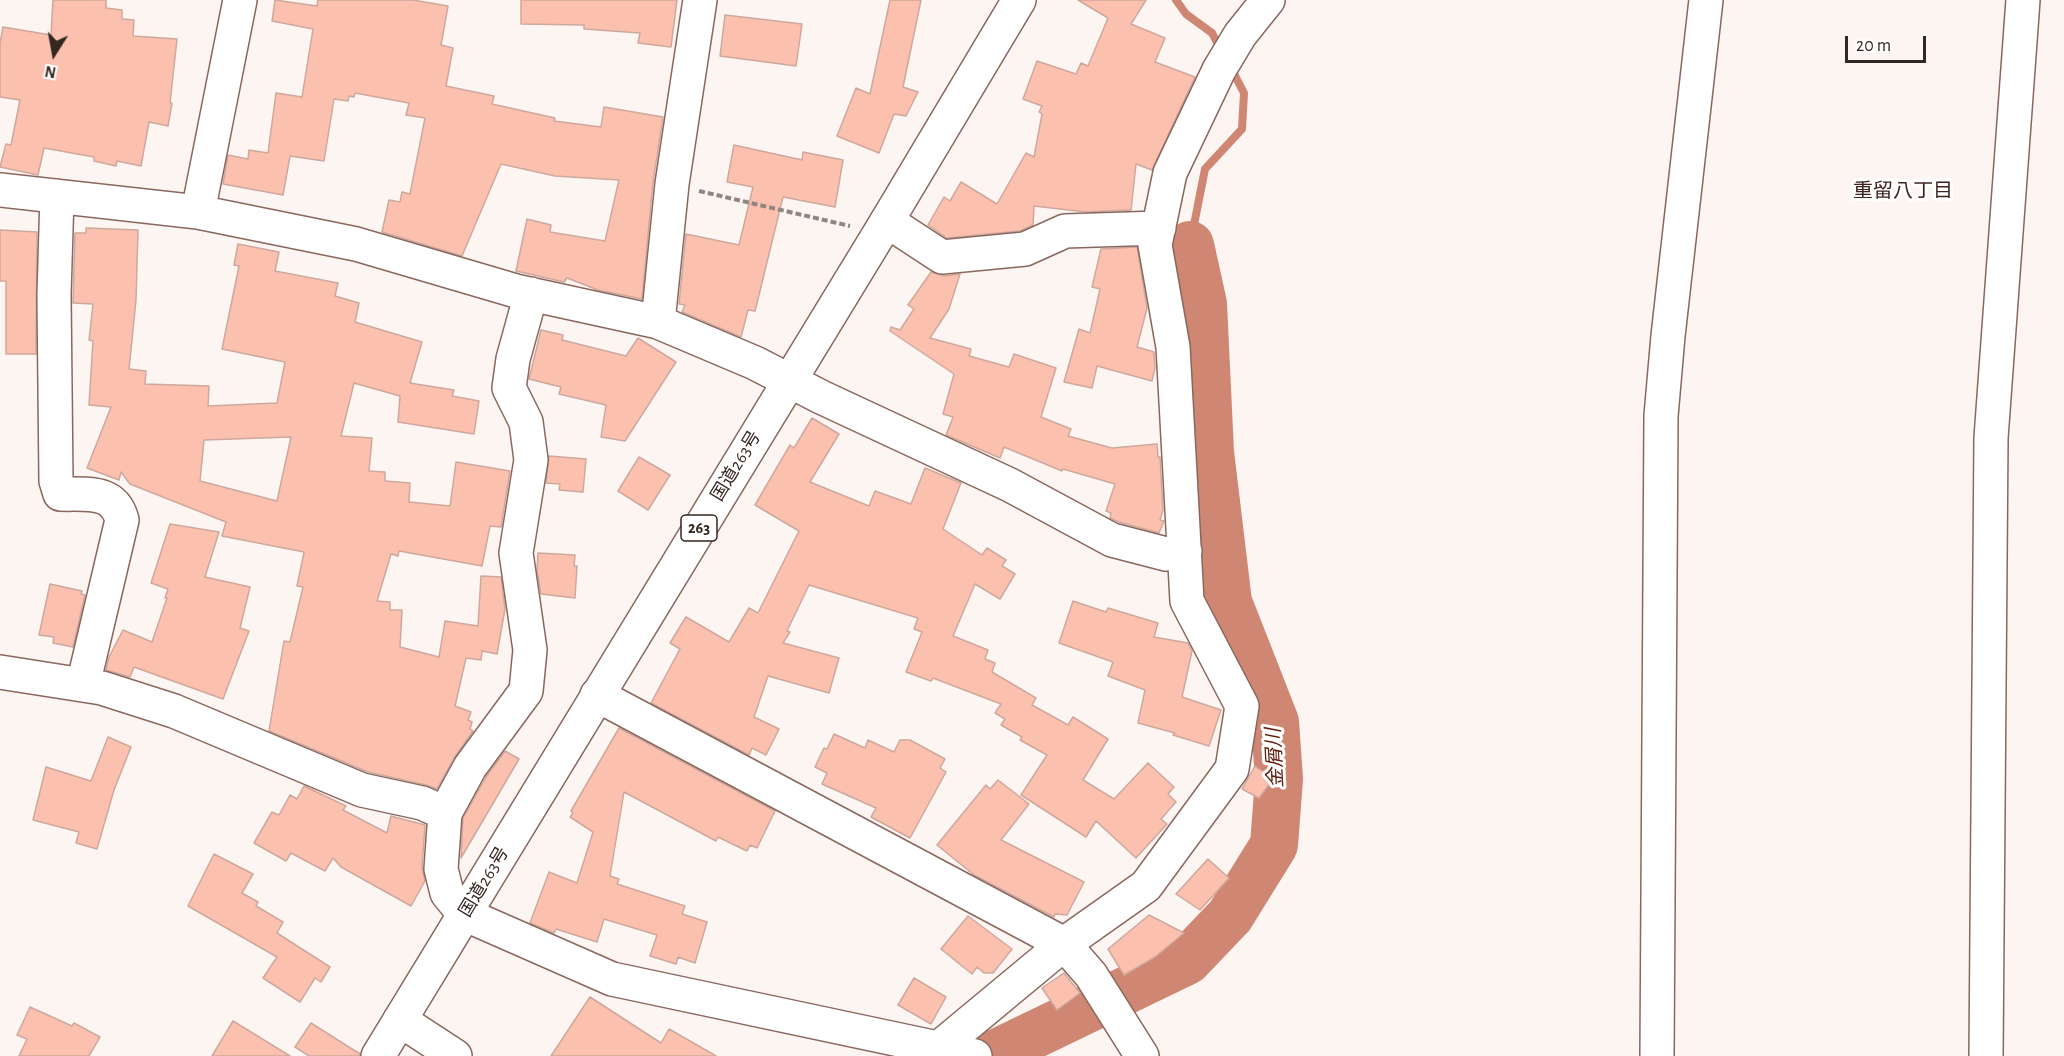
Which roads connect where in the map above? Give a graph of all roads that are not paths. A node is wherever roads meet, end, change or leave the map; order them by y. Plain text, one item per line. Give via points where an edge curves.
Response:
1 (240, 0) edge
2 (700, 0) edge
3 (1019, 0) edge
4 (1268, 0) edge
5 (1706, 0) edge
6 (2023, 0) edge
7 (0, 190) edge
8 (57, 196) junction
9 (198, 212) junction
10 (1159, 228) junction
11 (881, 230) junction
12 (531, 294) junction
13 (658, 322) junction
14 (788, 380) junction
15 (1185, 551) junction
16 (0, 672) edge
17 (83, 685) junction
18 (597, 695) junction
19 (445, 813) junction
20 (464, 914) junction
21 (1064, 944) junction
22 (400, 1020) junction
23 (933, 1053) edge
24 (378, 1056) edge
25 (455, 1056) edge
26 (975, 1056) edge
27 (1142, 1056) edge
28 (1657, 1056) edge
29 (1986, 1056) edge

1 - 9 main road
2 - 13 main road via 672,184
3 - 11 main road, 国道263号 / 263
4 - 10 main road via 1219,70 1170,173
5 - 28 main road via 1661,416
6 - 29 main road via 1991,438
7 - 8 main road
8 - 9 main road
8 - 17 main road via 56,481 60,494 103,495 119,508 122,520
9 - 12 main road via 356,244
10 - 11 main road via 1065,231 1025,249 942,257
10 - 15 main road via 1155,245 1173,347
11 - 14 main road, 国道263号 / 263
12 - 13 main road
12 - 19 main road via 509,388 526,422 531,460 516,553 530,650 526,691 470,767
13 - 14 main road
14 - 15 main road via 1010,484 1112,540 1166,554
14 - 18 main road, 国道263号 / 263
15 - 21 main road via 1187,601 1242,706 1232,769 1146,886
16 - 17 main road
17 - 19 main road via 174,711 362,790 422,803
18 - 20 main road, 国道263号 / 263
18 - 21 main road
19 - 20 main road via 441,869 447,893
20 - 22 main road, 国道263号 / 263
20 - 23 main road via 612,979
21 - 23 main road
21 - 27 main road via 1091,975
22 - 24 main road, 国道263号 / 263
22 - 25 main road
23 - 26 main road

